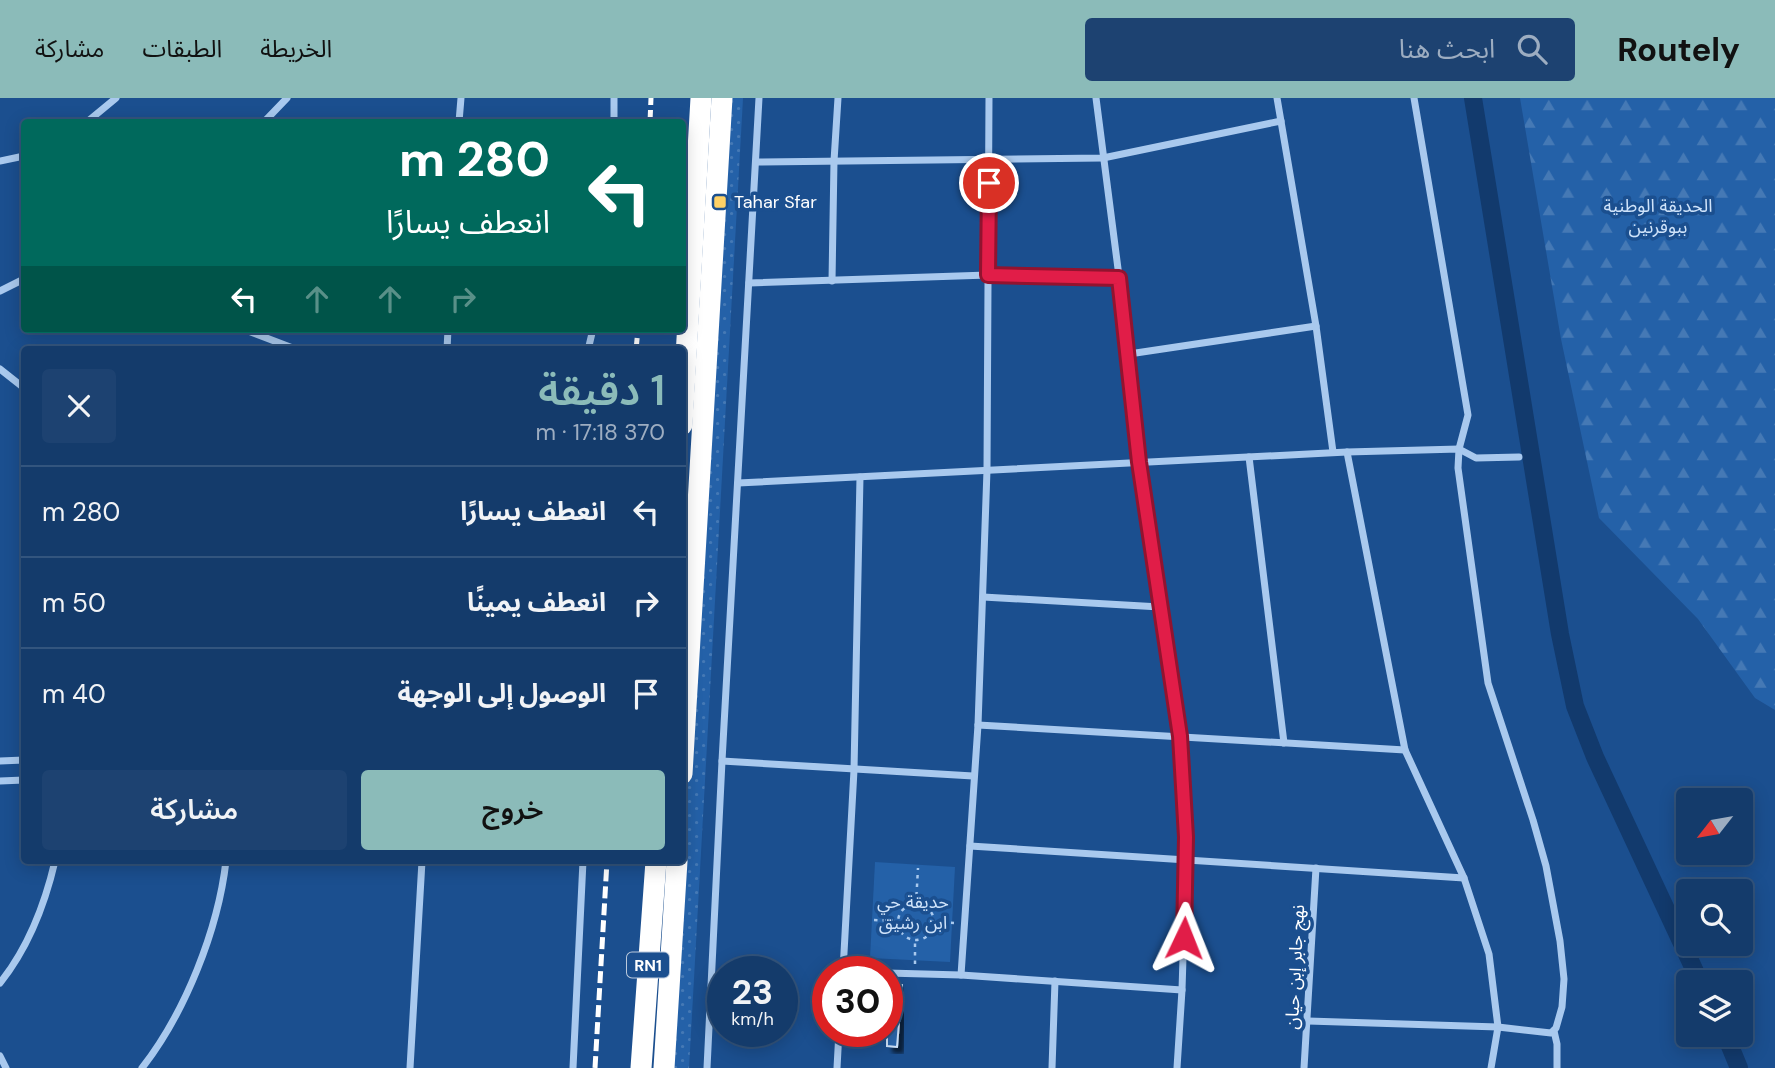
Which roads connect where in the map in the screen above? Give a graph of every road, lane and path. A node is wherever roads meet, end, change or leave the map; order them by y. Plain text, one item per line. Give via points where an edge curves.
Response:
1 (116, 98) edge
2 (287, 98) edge
3 (461, 98) edge
4 (614, 98) edge
5 (701, 98) edge
6 (722, 98) edge
7 (760, 98) edge
8 (838, 98) edge
9 (989, 98) edge
10 (1096, 98) edge
11 (1277, 98) edge
12 (1414, 98) edge
13 (91, 119) edge
14 (267, 119) edge
15 (459, 119) edge
16 (614, 119) edge
17 (1281, 121) junction
18 (21, 157) edge
19 (1103, 158) junction
20 (989, 160) junction
21 (0, 161) edge
22 (834, 161) junction
23 (756, 162) junction
24 (988, 275) junction
25 (1119, 278) junction
26 (21, 280) edge
27 (832, 281) junction
28 (749, 283) junction
29 (0, 290) edge
30 (1316, 326) junction
31 (253, 333) edge
32 (288, 346) edge
33 (1129, 354) junction
34 (686, 356) edge
35 (0, 369) edge
36 (21, 386) edge
37 (1459, 449) junction
38 (1333, 452) junction
39 (1348, 452) junction
40 (1249, 457) junction
41 (1519, 457) dead end
42 (1139, 462) junction
43 (988, 470) junction
44 (860, 477) junction
45 (738, 483) junction
46 (983, 597) junction
47 (1160, 607) junction
48 (686, 706) edge
49 (978, 725) junction
50 (1180, 736) junction
51 (1284, 743) junction
52 (1405, 750) junction
53 (21, 760) edge
54 (0, 761) edge
55 (722, 761) junction
56 (854, 770) junction
57 (973, 776) junction
58 (21, 780) edge
59 (0, 781) edge
60 (970, 846) junction
61 (1186, 860) junction
62 (54, 864) edge
63 (226, 864) edge
64 (422, 864) edge
65 (583, 864) edge
66 (656, 864) edge
67 (677, 864) edge
68 (918, 868) dead end
69 (1316, 868) junction
70 (1464, 878) junction
71 (916, 904) junction
72 (874, 920) dead end
73 (898, 921) junction
74 (934, 922) junction
75 (964, 924) junction
76 (915, 940) junction
77 (844, 956) edge
78 (903, 974) edge
79 (914, 974) junction
80 (961, 975) junction
81 (1055, 981) junction
82 (0, 983) edge
83 (1182, 990) junction
84 (1308, 1021) junction
85 (1498, 1027) junction
86 (1554, 1031) junction
87 (838, 1047) edge
88 (0, 1056) edge
89 (6, 1068) edge
90 (142, 1068) edge
91 (410, 1068) edge
92 (573, 1068) edge
93 (641, 1068) edge
94 (664, 1068) edge
95 (707, 1068) edge
96 (837, 1068) edge
97 (1052, 1068) edge
98 (1177, 1068) edge
99 (1304, 1068) edge
100 (1491, 1068) edge
101 (1557, 1068) edge

1 - 13 street
2 - 14 street
3 - 15 street
4 - 16 street
5 - 34 highway
6 - 48 highway
7 - 23 street
8 - 22 street
9 - 20 street
10 - 19 street
11 - 17 street
12 - 37 street via 1468,415
17 - 19 street
17 - 30 street
18 - 21 street
19 - 20 street
19 - 25 street
20 - 22 street
20 - 24 street
22 - 23 street
22 - 27 street
23 - 28 street
24 - 25 street
24 - 27 street
24 - 43 street
25 - 33 street
26 - 29 street
27 - 28 street
28 - 45 street
30 - 33 street
30 - 38 street
31 - 32 street
33 - 42 street
35 - 36 street
37 - 39 street
37 - 41 street via 1476,458
37 - 86 street via 1488,683 1546,866 1560,942 1564,979
38 - 39 street
38 - 40 street
39 - 52 street
40 - 42 street
40 - 51 street
42 - 43 street
42 - 47 street
43 - 44 street
43 - 46 street
44 - 45 street
44 - 56 street
45 - 55 street
46 - 47 street
46 - 49 street
47 - 50 street
49 - 50 street
49 - 57 street
50 - 51 street
50 - 61 street
51 - 52 street
52 - 70 street
53 - 54 street
55 - 56 street
55 - 95 street
56 - 57 street
56 - 77 street
57 - 60 street
58 - 59 street
60 - 61 street
60 - 75 street
61 - 69 street
61 - 83 street
62 - 82 street via 28,938
63 - 90 street via 194,976
64 - 91 street
65 - 92 street
66 - 93 highway, RN1
67 - 94 highway, RN1
68 - 71 path
69 - 70 street
69 - 84 street, نهج جابر إبن حيان
70 - 85 street via 1489,954
71 - 73 path via 901,911
71 - 74 path via 930,911
72 - 73 path
73 - 76 path via 905,936
74 - 75 path
74 - 76 path via 930,933
75 - 80 street
76 - 79 path
78 - 79 street
79 - 80 street
80 - 81 street
81 - 83 street
81 - 97 street
83 - 98 street
84 - 85 street
84 - 99 street, نهج جابر إبن حيان
85 - 86 street
85 - 100 street
86 - 101 street
87 - 96 street
88 - 89 street

